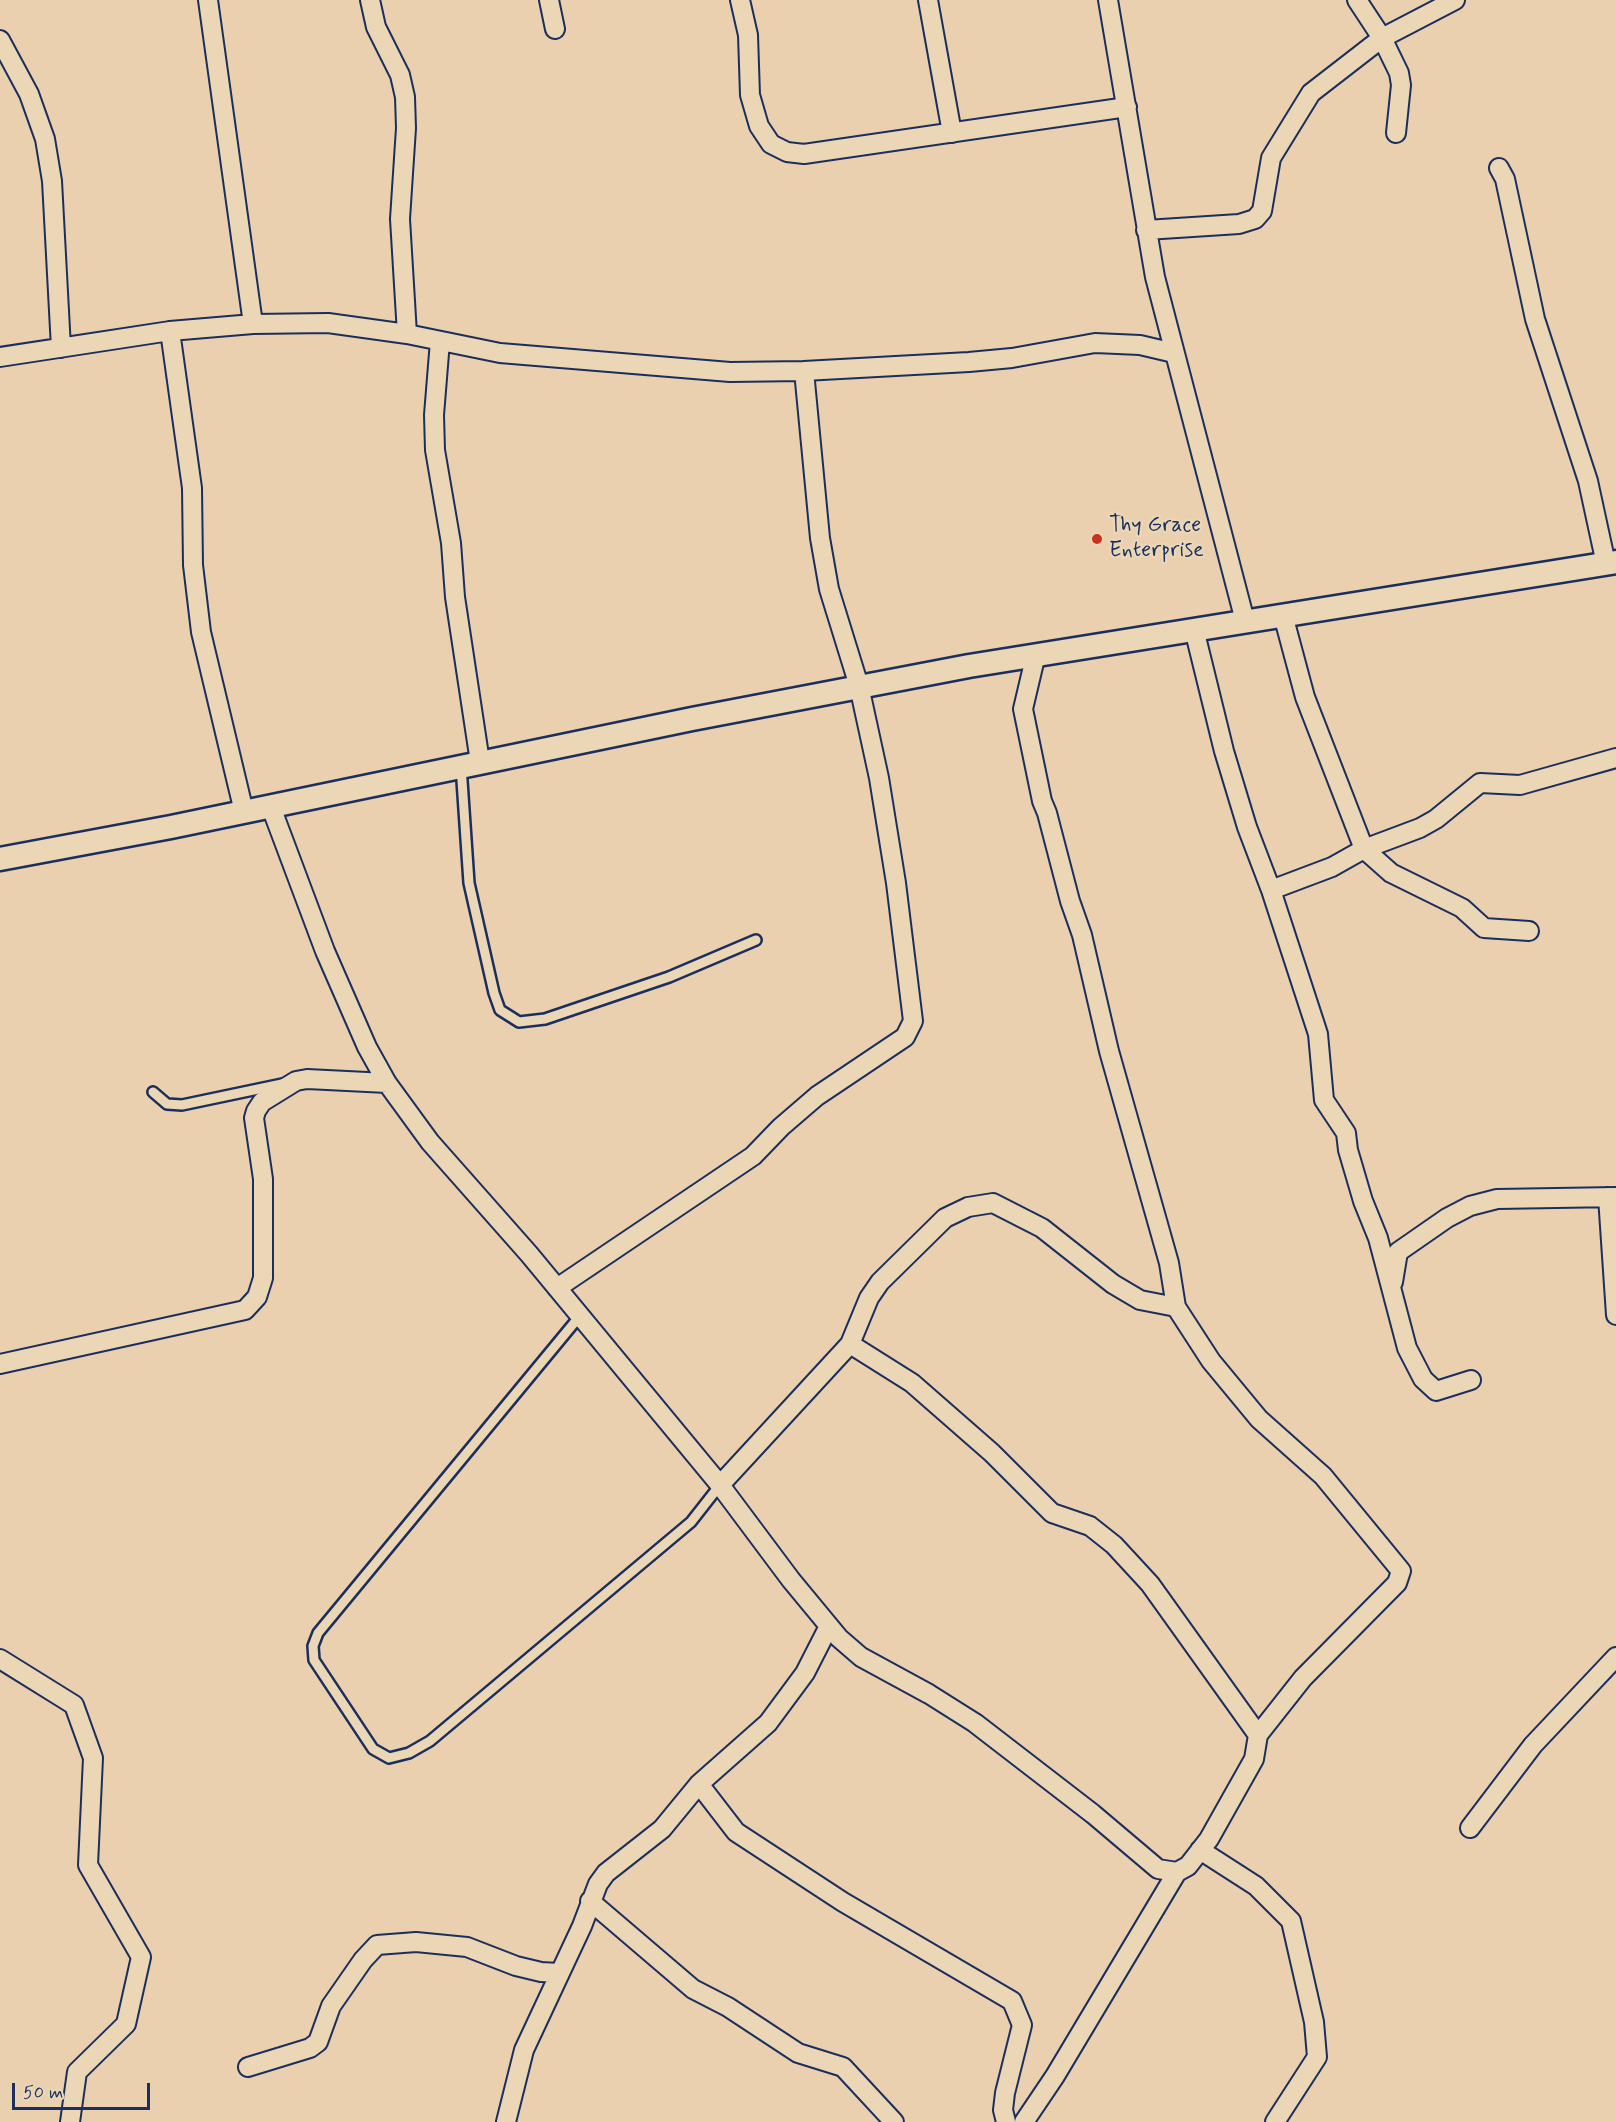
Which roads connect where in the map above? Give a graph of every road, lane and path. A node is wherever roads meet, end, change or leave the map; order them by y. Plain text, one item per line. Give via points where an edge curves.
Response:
1 (208, 0) edge
2 (370, 0) edge
3 (549, 0) edge
4 (740, 0) edge
5 (928, 0) edge
6 (1108, 0) edge
7 (1357, 0) edge
8 (1455, 0) edge
9 (555, 29) dead end
10 (1382, 38) junction
11 (0, 40) edge
12 (1127, 107) junction
13 (952, 133) junction
14 (1396, 133) dead end
15 (1499, 168) dead end
16 (1146, 230) junction
17 (253, 324) junction
18 (170, 332) junction
19 (407, 334) junction
20 (440, 341) junction
21 (61, 348) junction
22 (1174, 353) junction
23 (0, 357) edge
24 (804, 371) junction
25 (1611, 563) edge
26 (1283, 615) junction
27 (1245, 621) junction
28 (1194, 629) junction
29 (1036, 654) junction
30 (859, 686) junction
31 (1616, 758) edge
32 (471, 764) junction
33 (271, 807) junction
34 (244, 812) junction
35 (1364, 849) junction
36 (0, 859) edge
37 (1271, 890) junction
38 (1529, 931) dead end
39 (756, 940) dead end
40 (296, 1081) junction
41 (387, 1083) junction
42 (153, 1092) dead end
43 (1612, 1197) edge
44 (1392, 1287) junction
45 (557, 1288) junction
46 (1176, 1306) junction
47 (1616, 1315) edge
48 (579, 1317) junction
49 (850, 1344) junction
50 (0, 1364) edge
51 (1472, 1380) dead end
52 (720, 1485) junction
53 (829, 1626) junction
54 (1616, 1657) edge
55 (0, 1659) edge
56 (1258, 1735) junction
57 (699, 1784) junction
58 (1470, 1828) dead end
59 (1200, 1850) junction
60 (1177, 1872) junction
61 (590, 1901) junction
62 (559, 1972) junction
63 (248, 2067) dead end
64 (70, 2122) edge
65 (506, 2122) edge
66 (894, 2122) edge
67 (1006, 2122) edge
68 (1024, 2122) edge
69 (1275, 2122) edge

1 - 17 street
2 - 19 street via 376,27 400,75 405,96 400,219
3 - 9 street
4 - 13 street via 748,35 750,95 759,126 771,144 787,152 804,154
5 - 13 street
6 - 12 street
7 - 10 street
8 - 10 street
10 - 14 street via 1401,85
10 - 16 street via 1311,93 1271,158 1262,211 1255,219 1239,224
11 - 21 street via 29,94 45,139 52,181
12 - 13 street
12 - 16 street
15 - 25 street via 1505,179 1536,319
16 - 22 street
17 - 18 street
17 - 19 street via 338,324
18 - 21 street
18 - 34 street via 192,488 193,565 201,632
19 - 20 street
20 - 24 street via 500,353 667,369
20 - 32 street via 435,450 451,543
21 - 23 street
22 - 24 street via 1140,345 1095,343 991,360
22 - 27 street
24 - 30 street via 820,538 829,589
25 - 26 street
26 - 27 street
26 - 35 street via 1305,697
27 - 28 street
28 - 29 street
28 - 37 street via 1224,751
29 - 30 street
29 - 46 street via 1023,709 1040,795 1082,934 1109,1051 1169,1263
30 - 32 street
30 - 45 street via 896,883 913,1021 910,1029 898,1042 817,1096 753,1156
31 - 35 street via 1520,785 1480,783 1436,819
32 - 33 street
32 - 39 lane via 466,862 500,1010 519,1022 544,1019 669,977
33 - 34 street
33 - 41 street via 325,951
34 - 36 street
35 - 37 street via 1332,867
35 - 38 street via 1391,873 1462,908 1484,928
37 - 44 street via 1317,1034 1324,1100 1346,1133 1363,1201
40 - 41 street
40 - 42 lane via 182,1105 167,1104
40 - 50 street via 262,1102 254,1118 263,1179 263,1278 257,1297 245,1310
41 - 45 street via 430,1142
43 - 44 street via 1497,1199 1470,1206 1398,1252
43 - 47 street
44 - 51 street via 1407,1348 1423,1379 1437,1391
45 - 48 street
46 - 49 street via 1140,1300 1113,1284 1042,1228 993,1203 968,1207 945,1218 897,1264 869,1298
46 - 56 street via 1211,1361 1259,1419 1323,1476 1401,1571 1397,1583 1303,1678
48 - 52 street
48 - 52 lane via 318,1633 313,1646 314,1660 373,1749 388,1758 409,1753 430,1741 682,1530
49 - 52 street
49 - 56 street via 912,1383 992,1453 1052,1513 1090,1526 1114,1545 1150,1584
52 - 53 street
53 - 57 street via 804,1673 768,1723
53 - 60 street via 861,1657 930,1694 1001,1742 1158,1869
54 - 58 street via 1533,1745
55 - 64 street via 74,1705 93,1758 88,1865 141,1957 126,2024 76,2072
56 - 59 street via 1254,1759
57 - 61 street via 662,1829 606,1873
57 - 67 street via 736,1832 843,1902 1012,2001 1022,2025 1005,2093
59 - 60 street via 1188,1866
59 - 69 street via 1256,1886 1291,1921 1310,2001 1317,2057
60 - 68 street
61 - 62 street
61 - 66 street via 693,1989 798,2053 843,2067
62 - 63 street via 516,1966 467,1947 416,1942 377,1945 331,2006 318,2042
62 - 65 street via 524,2049

